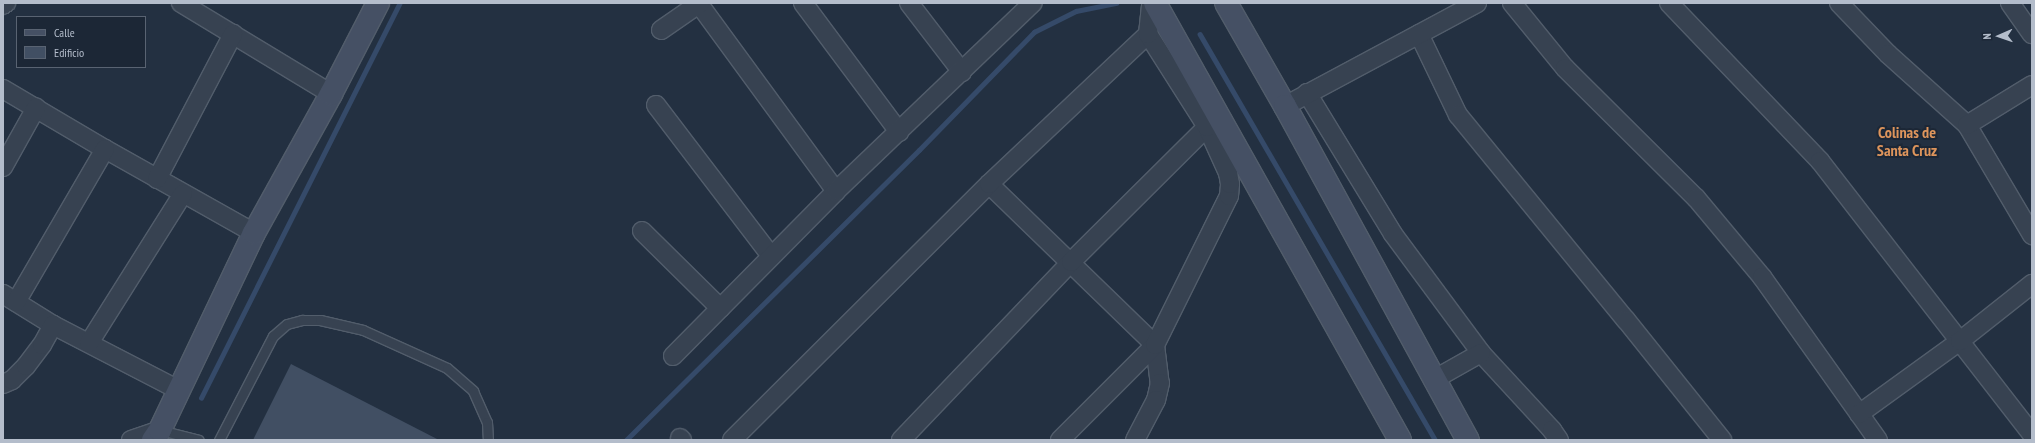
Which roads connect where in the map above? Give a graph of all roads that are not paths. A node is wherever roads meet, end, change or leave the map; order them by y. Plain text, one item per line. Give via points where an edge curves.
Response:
1 (6, 3) edge
2 (181, 3) edge
3 (378, 3) edge
4 (700, 3) edge
5 (802, 3) edge
6 (909, 3) edge
7 (1032, 3) edge
8 (1151, 3) edge
9 (1155, 3) edge
10 (1226, 3) edge
11 (1477, 3) edge
12 (1512, 3) edge
13 (1669, 3) edge
14 (1839, 3) edge
15 (2010, 3) edge
16 (3, 5) edge
17 (661, 30) dead end
18 (232, 34) junction
19 (1148, 34) junction
20 (1419, 34) junction
21 (2032, 34) edge
22 (962, 72) junction
23 (2032, 86) edge
24 (3, 89) edge
25 (1307, 93) junction
26 (331, 94) junction
27 (656, 105) dead end
28 (1285, 106) junction
29 (36, 108) junction
30 (1967, 125) junction
31 (1207, 127) junction
32 (899, 132) junction
33 (106, 150) junction
34 (3, 167) edge
35 (157, 179) junction
36 (990, 184) junction
37 (836, 191) junction
38 (183, 194) junction
39 (642, 231) dead end
40 (254, 233) junction
41 (2032, 235) edge
42 (771, 256) junction
43 (1071, 262) junction
44 (2032, 284) edge
45 (9, 298) edge
46 (720, 308) junction
47 (53, 325) junction
48 (1960, 341) junction
49 (89, 343) junction
50 (1155, 345) junction
51 (1481, 353) junction
52 (673, 356) dead end
53 (1433, 380) junction
54 (3, 384) edge
55 (179, 390) junction
56 (1859, 414) junction
57 (2032, 434) edge
58 (157, 435) edge
59 (131, 440) edge
60 (199, 440) edge
61 (220, 440) edge
62 (488, 440) edge
63 (732, 440) edge
64 (901, 440) edge
65 (1060, 440) edge
66 (1134, 440) edge
67 (1400, 440) edge
68 (1468, 440) edge
69 (1559, 440) edge
70 (1722, 440) edge
71 (1878, 440) edge

1 - 16 street
2 - 18 street
3 - 26 main road
4 - 17 street
4 - 37 street
5 - 32 street
6 - 22 street
7 - 22 street
8 - 19 street
9 - 67 main road
10 - 28 main road
11 - 20 street
12 - 56 street via 1565,68 1706,210 1762,277
13 - 48 street via 1820,161
14 - 30 street via 1888,54
15 - 21 street
18 - 26 street
18 - 35 street
19 - 31 street
19 - 36 street
20 - 25 street
20 - 70 street via 1458,115
22 - 32 street
23 - 30 street
24 - 29 street
25 - 28 street
25 - 51 street via 1393,234
26 - 40 main road
27 - 42 street
28 - 53 main road
29 - 33 street
29 - 34 street
30 - 41 street
31 - 43 street
31 - 50 street via 1228,173 1229,196
32 - 37 street
33 - 35 street
33 - 45 street
35 - 38 street
36 - 43 street
36 - 63 street
37 - 42 street
38 - 40 street
38 - 49 street
39 - 46 street
40 - 55 main road
42 - 46 street
43 - 50 street
43 - 64 street
44 - 48 street
45 - 47 street
46 - 52 street
47 - 49 street
47 - 54 street via 26,366 12,380
48 - 56 street
48 - 57 street
49 - 55 street
50 - 65 street
50 - 66 street via 1160,383 1156,400
51 - 53 street
51 - 69 street
53 - 68 main road
55 - 58 main road
56 - 71 street
58 - 59 street
58 - 60 lane
61 - 62 lane via 273,336 287,324 302,320 320,320 363,330 447,368 473,391 487,422

